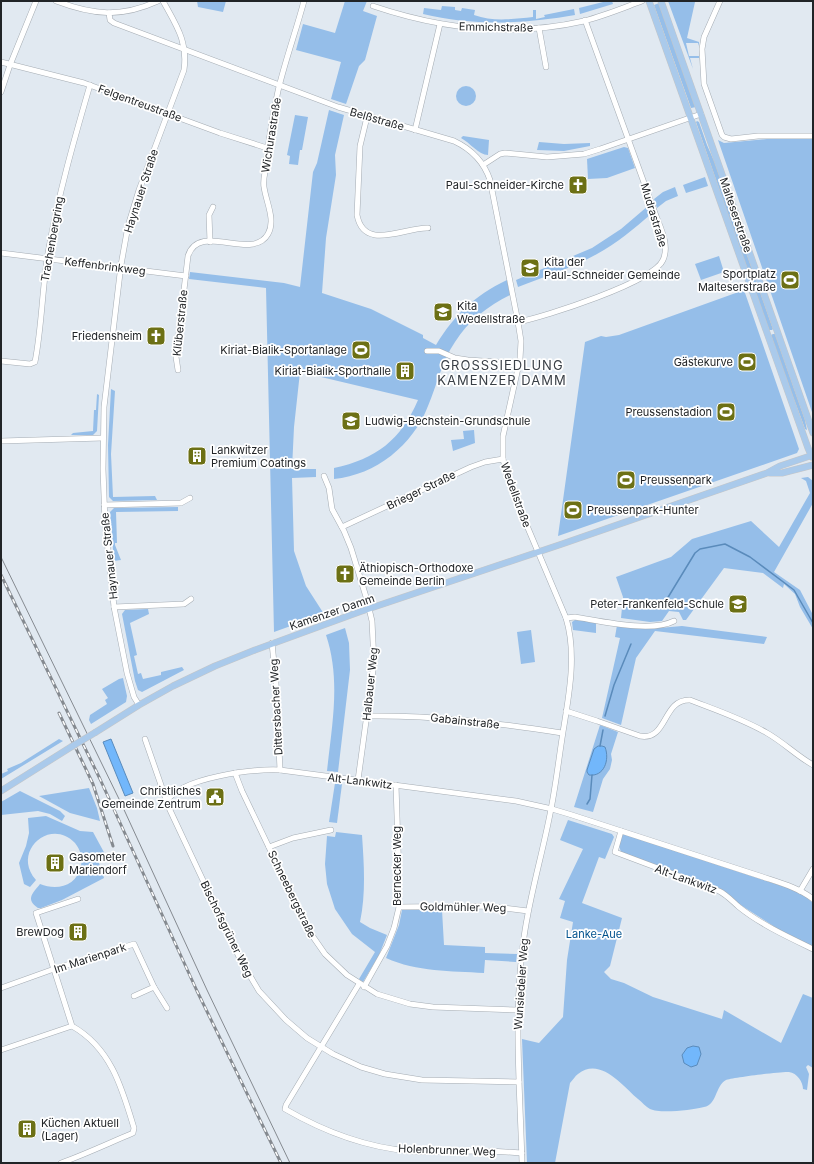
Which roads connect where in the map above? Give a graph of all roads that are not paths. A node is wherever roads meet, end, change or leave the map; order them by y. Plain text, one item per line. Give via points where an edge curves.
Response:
1 (36, 1) edge
2 (56, 1) edge
3 (158, 1) edge
4 (163, 1) edge
5 (304, 1) edge
6 (642, 1) edge
7 (649, 1) edge
8 (661, 1) edge
9 (720, 1) edge
10 (374, 6) dead end
11 (109, 13) junction
12 (585, 20) junction
13 (440, 24) junction
14 (539, 28) junction
15 (185, 51) junction
16 (1, 62) edge
17 (10, 65) junction
18 (546, 67) dead end
19 (90, 85) junction
20 (280, 86) junction
21 (1, 92) edge
22 (168, 114) junction
23 (701, 114) junction
24 (367, 117) junction
25 (691, 117) junction
26 (415, 130) junction
27 (813, 136) edge
28 (629, 139) junction
29 (268, 148) junction
30 (483, 165) junction
31 (213, 207) dead end
32 (428, 228) dead end
33 (210, 242) junction
34 (1, 253) edge
35 (48, 259) junction
36 (120, 268) junction
37 (186, 276) junction
38 (518, 322) junction
39 (776, 331) junction
40 (767, 334) junction
41 (428, 351) dead end
42 (1, 361) edge
43 (518, 366) junction
44 (178, 370) dead end
45 (813, 434) edge
46 (103, 438) junction
47 (1, 441) edge
48 (812, 456) edge
49 (503, 460) junction
50 (813, 465) edge
51 (767, 473) junction
52 (324, 476) dead end
53 (190, 498) dead end
54 (104, 505) junction
55 (342, 528) junction
56 (538, 553) junction
57 (191, 599) dead end
58 (114, 607) junction
59 (369, 609) junction
60 (566, 618) junction
61 (674, 621) dead end
62 (272, 643) junction
63 (139, 705) junction
64 (566, 711) junction
65 (367, 716) junction
66 (562, 733) junction
67 (145, 739) dead end
68 (813, 765) edge
69 (280, 770) junction
70 (235, 773) junction
71 (358, 780) junction
72 (396, 785) junction
73 (1, 791) edge
74 (167, 801) junction
75 (552, 809) junction
76 (331, 830) dead end
77 (621, 831) junction
78 (269, 847) junction
79 (813, 868) edge
80 (800, 891) junction
81 (78, 899) dead end
82 (813, 899) edge
83 (399, 907) junction
84 (528, 911) junction
85 (813, 949) edge
86 (54, 968) junction
87 (362, 985) junction
88 (154, 987) junction
89 (1, 988) edge
90 (134, 996) dead end
91 (167, 1008) dead end
92 (517, 1010) junction
93 (72, 1026) junction
94 (320, 1047) junction
95 (1, 1050) edge
96 (519, 1082) junction
97 (285, 1109) joint
98 (522, 1153) junction
99 (61, 1163) edge
100 (522, 1163) edge

1 - 17 street
2 - 11 street via 82,10
3 - 11 street via 135,10
4 - 15 street, Haynauer Straße via 181,35
5 - 20 street, Wichurastraße
6 - 12 street, Emmichstraße
7 - 25 main road, Malteserstraße
8 - 23 main road, Malteserstraße
9 - 27 street via 704,37 702,49 704,84 722,135 730,139
10 - 13 street, Emmichstraße
11 - 15 street, Belßstraße via 112,23
12 - 14 street, Emmichstraße
12 - 28 street, Mudrastraße
13 - 14 street, Emmichstraße via 494,29
13 - 26 street
14 - 18 street
15 - 20 street, Belßstraße
15 - 22 street, Haynauer Straße via 184,70
16 - 17 street
17 - 19 street, Felgentreustraße
17 - 21 street
19 - 22 street, Felgentreustraße
19 - 35 street, Trachenbergring via 64,176
20 - 24 street, Belßstraße
20 - 29 street, Wichurastraße
22 - 29 street, Felgentreustraße
22 - 36 street, Haynauer Straße via 133,209
23 - 25 street
23 - 39 main road, Malteserstraße
24 - 26 street, Belßstraße
24 - 32 street via 360,146 357,215 360,224 368,233 379,236
25 - 28 street
25 - 40 main road, Malteserstraße
26 - 30 street, Belßstraße via 456,142 472,153
28 - 30 street via 573,156 547,157 505,153
28 - 38 street, Mudrastraße via 666,248 663,261 654,271 615,290 576,305
29 - 33 street, Wichurastraße via 264,183 270,218 268,235 254,244
30 - 38 street, Wedellstraße via 492,187
31 - 33 street via 209,215
33 - 37 street, Wichurastraße via 200,242 192,248 188,256
34 - 35 street, Keffenbrinkweg
35 - 36 street, Keffenbrinkweg
35 - 42 street, Trachenbergring via 35,362 30,364
36 - 37 street, Keffenbrinkweg
36 - 46 street, Haynauer Straße
37 - 44 street, Klüberstraße via 176,357
38 - 43 street, Wedellstraße via 521,341
39 - 40 main road
39 - 45 main road, Malteserstraße
40 - 48 main road, Malteserstraße
41 - 43 street via 455,358
43 - 49 street, Wedellstraße via 503,436
46 - 47 street
46 - 54 street, Haynauer Straße
48 - 51 main road, Kamenzer Damm
49 - 55 street, Brieger Straße via 471,467
49 - 56 street, Wedellstraße
50 - 51 main road, Kamenzer Damm
51 - 56 main road, Kamenzer Damm
52 - 55 street, Halbauer Weg via 329,488 332,509
53 - 54 street, Haynauer Straße via 181,503
54 - 58 street, Haynauer Straße
55 - 59 street, Halbauer Weg
56 - 59 main road, Kamenzer Damm
56 - 60 street, Wedellstraße
57 - 58 street, Haynauer Straße via 184,604
58 - 63 street, Haynauer Straße via 127,673
59 - 62 main road, Kamenzer Damm
59 - 65 street, Halbauer Weg via 374,658
60 - 61 street via 649,627 666,625
60 - 64 street, Wedellstraße via 572,652
62 - 63 main road, Kamenzer Damm via 205,670
62 - 69 street, Dittersbacher Weg
63 - 73 main road, Kamenzer Damm, bridge
64 - 66 street, Wedellstraße
64 - 68 street via 647,737 658,730 676,704 682,700 690,700 759,728
65 - 66 street, Gabainstraße via 453,719
65 - 71 street, Halbauer Weg
66 - 75 street, Wedellstraße
67 - 74 street
69 - 70 street, Alt-Lankwitz
69 - 71 street, Alt-Lankwitz
70 - 74 street, Alt-Lankwitz via 192,784 174,792
70 - 78 street, Schneebergstraße
71 - 72 street, Alt-Lankwitz
72 - 75 street, Alt-Lankwitz via 516,801
72 - 83 street, Bernecker Weg
74 - 94 street, Bischofsgrüner Weg via 201,878 251,979 286,1020
75 - 77 street, Alt-Lankwitz
75 - 84 street, Wunsiedeler Weg
76 - 78 street via 293,838
77 - 80 street, Alt-Lankwitz
77 - 85 street, Alt-Lankwitz via 615,849 617,854 722,892 738,907 782,934
78 - 87 street, Schneebergstraße via 315,941 337,967
79 - 80 street
80 - 82 street, Alt-Lankwitz
81 - 86 street via 36,913
83 - 84 street, Goldmühler Weg via 487,906
83 - 87 street, Bernecker Weg via 387,946
84 - 92 street, Wunsiedeler Weg
86 - 88 street, Im Marienpark via 134,944
86 - 89 street, Im Marienpark
86 - 93 street
87 - 92 street, Schneebergstraße via 385,997 418,1005
87 - 94 street, Bernecker Weg
88 - 90 street
88 - 91 street, Im Marienpark
92 - 96 street, Wunsiedeler Weg
93 - 95 street
93 - 99 street via 82,1032 108,1059 134,1128 133,1133
94 - 96 street, Bischofsgrüner Weg via 361,1067 400,1077
94 - 97 street, Bernecker Weg
96 - 98 street, Wunsiedeler Weg
97 - 98 street, Holenbrunner Weg via 326,1130 359,1142 380,1146 411,1151
98 - 100 street, Wunsiedeler Weg

